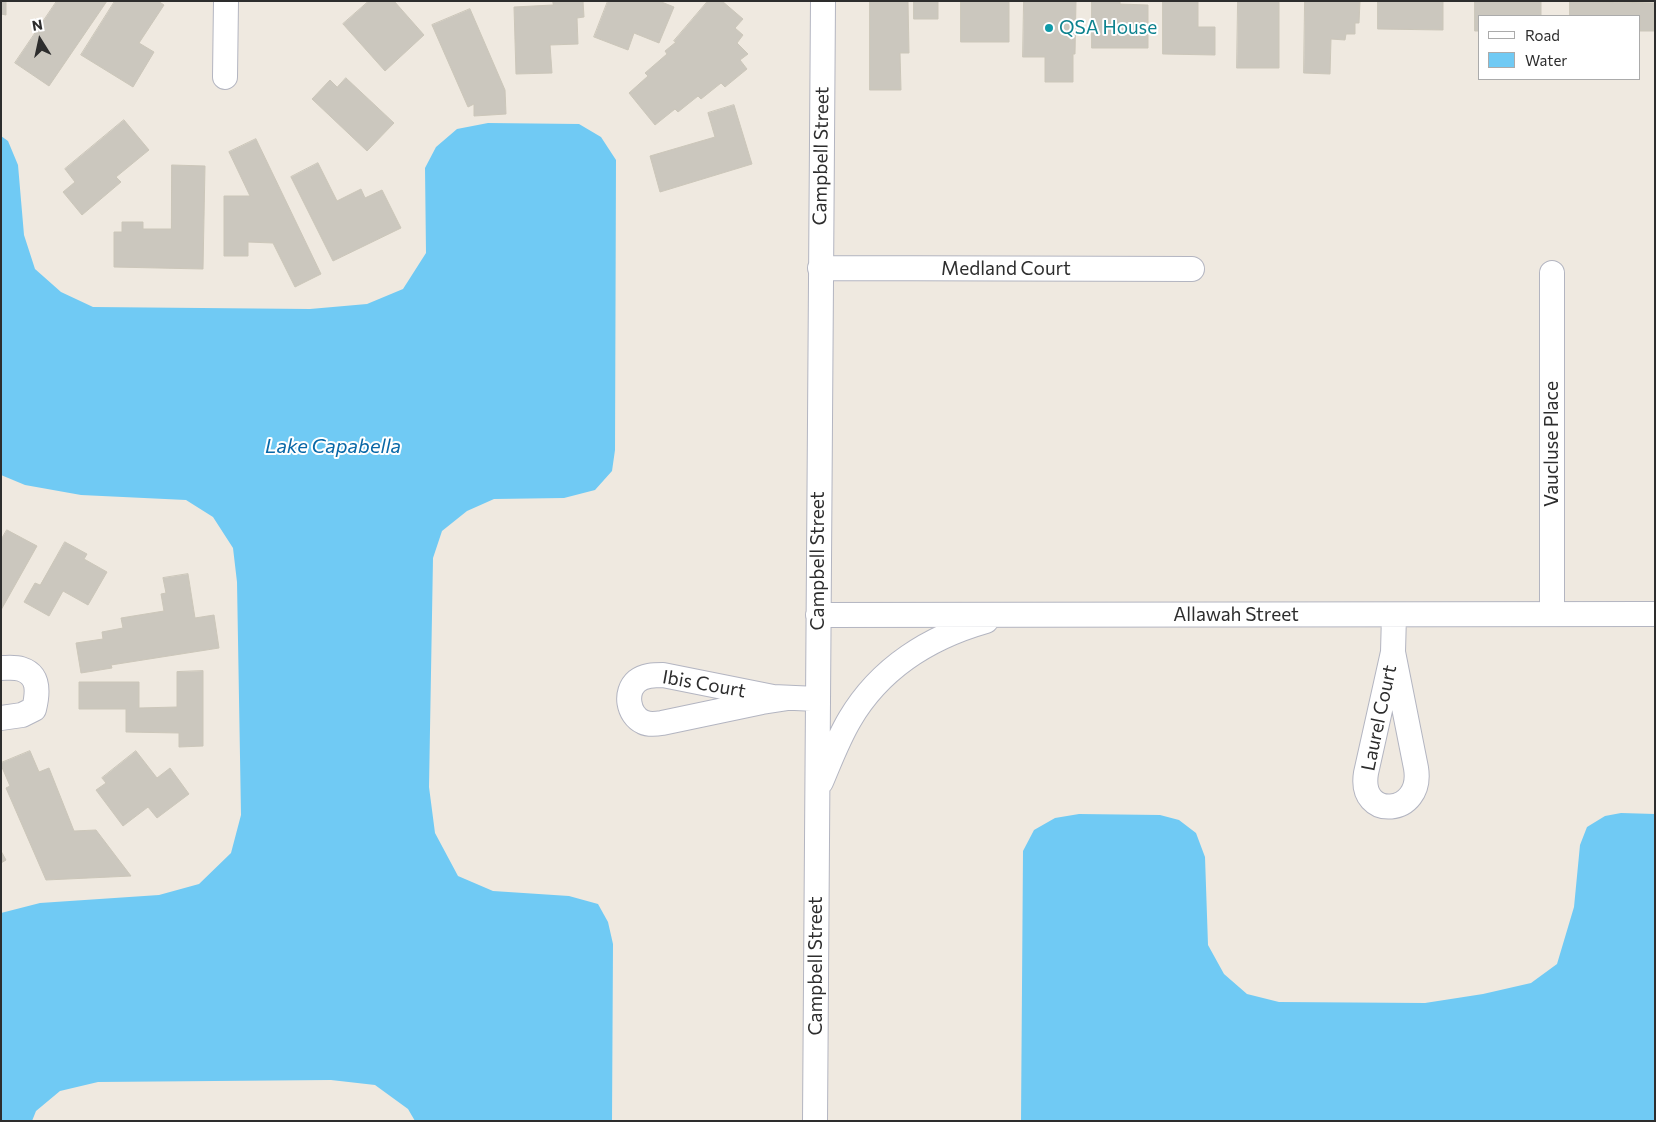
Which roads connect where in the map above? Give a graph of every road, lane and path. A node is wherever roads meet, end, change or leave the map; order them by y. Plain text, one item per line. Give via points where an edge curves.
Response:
1 (226, 1) edge
2 (823, 1) edge
3 (225, 77) dead end
4 (820, 268) junction
5 (1192, 269) dead end
6 (1552, 273) dead end
7 (1394, 614) junction
8 (1552, 614) junction
9 (1655, 614) edge
10 (818, 615) junction
11 (1010, 615) junction
12 (1393, 652) junction
13 (1, 668) edge
14 (788, 698) junction
15 (817, 699) junction
16 (1, 718) edge
17 (817, 791) junction
18 (816, 1121) edge

1 - 3 street
2 - 4 street, Campbell Street
4 - 5 street, Medland Court
4 - 10 street, Campbell Street
6 - 8 street, Vaucluse Place
7 - 8 street, Allawah Street
7 - 11 street, Allawah Street
7 - 12 street, Laurel Court
8 - 9 street, Allawah Street
10 - 11 street, Allawah Street
10 - 15 street, Campbell Street
11 - 17 street via 944,636 890,670 852,715
12 - 12 street, Laurel Court via 1417,779 1407,801 1388,807 1373,800 1365,784
13 - 16 street via 21,668 32,675 37,685 34,709 22,715
14 - 14 street, Ibis Court via 651,724 636,717 631,710 629,696 636,682 658,675
14 - 15 street, Ibis Court
15 - 17 street, Campbell Street
17 - 18 street, Campbell Street

